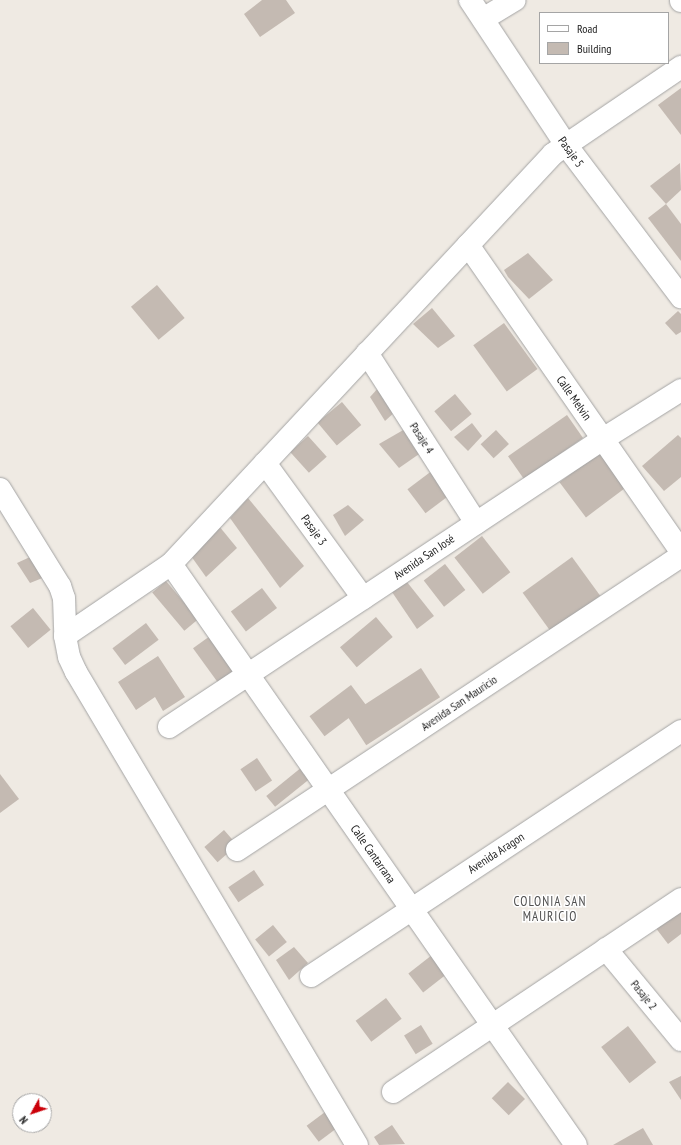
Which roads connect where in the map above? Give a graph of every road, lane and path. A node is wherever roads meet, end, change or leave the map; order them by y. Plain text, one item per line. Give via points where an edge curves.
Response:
1 (470, 0) edge
2 (514, 0) edge
3 (483, 19) junction
4 (681, 67) edge
5 (566, 145) junction
6 (468, 245) junction
7 (681, 297) edge
8 (367, 353) junction
9 (681, 390) edge
10 (603, 439) junction
11 (265, 463) junction
12 (0, 488) edge
13 (476, 523) junction
14 (681, 551) edge
15 (681, 556) edge
16 (171, 564) junction
17 (363, 598) junction
18 (64, 636) junction
19 (248, 675) junction
20 (169, 727) dead end
21 (681, 731) edge
22 (328, 790) junction
23 (237, 850) dead end
24 (681, 899) edge
25 (411, 909) junction
26 (606, 949) junction
27 (311, 976) dead end
28 (492, 1025) junction
29 (681, 1040) edge
30 (393, 1092) dead end
31 (357, 1145) edge
32 (576, 1145) edge

1 - 3 street, Pasaje 5
2 - 3 street
3 - 5 street, Pasaje 5
4 - 5 street
5 - 6 street via 553,154
5 - 7 street, Pasaje 5
6 - 8 street
6 - 10 street, Calle Melvin
8 - 11 street
8 - 13 street, Pasaje 4
9 - 10 street, Avenida San José
10 - 13 street, Avenida San José
10 - 14 street, Calle Melvin
11 - 16 street
11 - 17 street, Pasaje 3
12 - 18 street via 60,586 64,598
13 - 17 street, Avenida San José
15 - 22 street, Avenida San Mauricio
16 - 18 street
16 - 19 street, Calle Cantarrana
17 - 19 street, Avenida San José
18 - 31 street via 76,672
19 - 20 street, Avenida San José
19 - 22 street, Calle Cantarrana
21 - 25 street, Avenida Aragon
22 - 23 street, Avenida San Mauricio
22 - 25 street, Calle Cantarrana
24 - 26 street
25 - 27 street, Avenida Aragon
25 - 28 street, Calle Cantarrana
26 - 28 street
26 - 29 street, Pasaje 2
28 - 30 street
28 - 32 street, Calle Cantarrana

